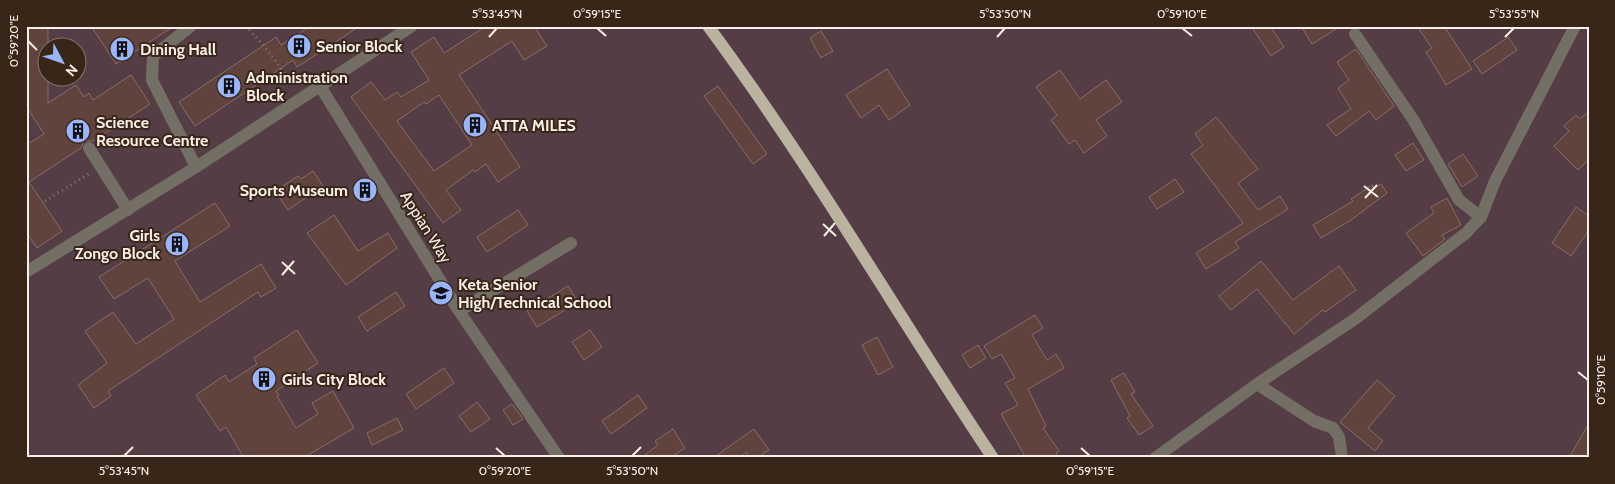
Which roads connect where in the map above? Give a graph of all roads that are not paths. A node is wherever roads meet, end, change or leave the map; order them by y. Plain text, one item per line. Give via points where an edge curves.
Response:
1 (191, 26) edge
2 (412, 26) edge
3 (708, 26) edge
4 (1575, 26) edge
5 (1355, 34) dead end
6 (314, 90) junction
7 (89, 148) dead end
8 (196, 167) junction
9 (128, 210) junction
10 (1480, 218) junction
11 (571, 243) dead end
12 (27, 270) edge
13 (459, 311) junction
14 (1258, 384) junction
15 (559, 458) edge
16 (993, 458) edge
17 (1155, 458) edge
18 (1342, 458) edge

1 - 8 street via 152,56 152,80
2 - 6 street
3 - 16 main road via 837,213
4 - 10 street via 1495,181
5 - 10 street via 1414,121 1459,200
6 - 8 street
6 - 13 street, Appian Way
7 - 9 street
8 - 9 street
9 - 12 street
10 - 14 street via 1438,257 1355,319
11 - 13 street
13 - 15 street, Appian Way
14 - 17 street
14 - 18 street via 1314,421 1333,428 1339,437

